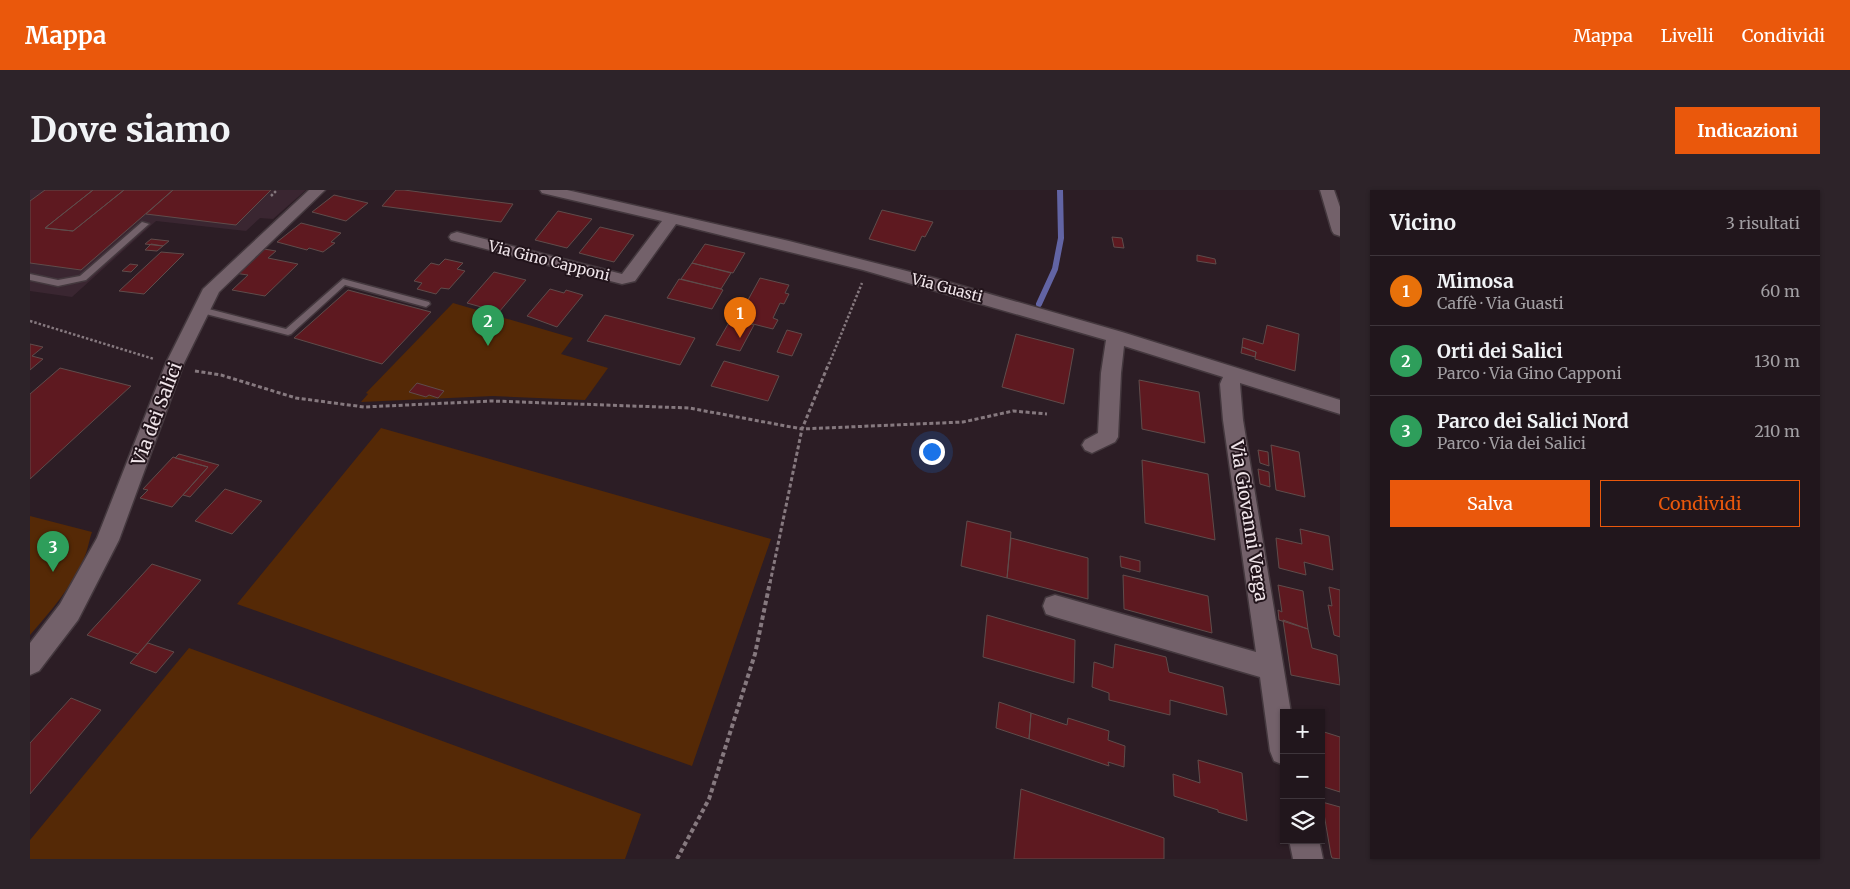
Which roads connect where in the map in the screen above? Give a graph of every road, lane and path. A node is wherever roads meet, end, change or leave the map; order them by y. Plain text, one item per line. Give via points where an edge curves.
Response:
1 (277, 190) edge
2 (318, 190) edge
3 (547, 190) edge
4 (271, 196) dead end
5 (1333, 200) edge
6 (672, 218) junction
7 (145, 224) dead end
8 (1340, 231) edge
9 (457, 237) dead end
10 (869, 266) junction
11 (30, 277) edge
12 (426, 304) dead end
13 (201, 310) junction
14 (30, 321) edge
15 (1116, 336) junction
16 (167, 362) junction
17 (1233, 374) junction
18 (1340, 407) edge
19 (1047, 414) dead end
20 (802, 428) junction
21 (1092, 445) dead end
22 (1055, 606) dead end
23 (30, 663) edge
24 (1271, 668) junction
25 (1280, 725) edge
26 (1305, 844) edge
27 (678, 859) edge
28 (1308, 859) edge

1 - 4 path
2 - 13 street, Via dei Salici via 212,289
3 - 6 street, Via Guasti
5 - 8 street
6 - 9 street, Via Gino Capponi via 630,277 622,279
6 - 10 street, Via Guasti
7 - 11 lane via 83,278 58,283
10 - 15 street, Via Guasti
10 - 20 path
12 - 13 lane via 343,282 288,332
13 - 16 street, Via dei Salici
14 - 16 path
15 - 17 street, Via Guasti
15 - 21 street via 1108,437
16 - 20 path via 189,370 221,374 296,398 331,404 391,407 492,401 689,408
16 - 23 street, Via dei Salici via 108,540 69,612
17 - 18 street, Via Guasti
17 - 24 street, Via Giovanni Verga via 1230,384 1233,420
19 - 20 path via 1013,411 963,422
20 - 27 path via 755,654 709,799
22 - 24 street
24 - 25 street, Via Giovanni Verga
26 - 28 street

